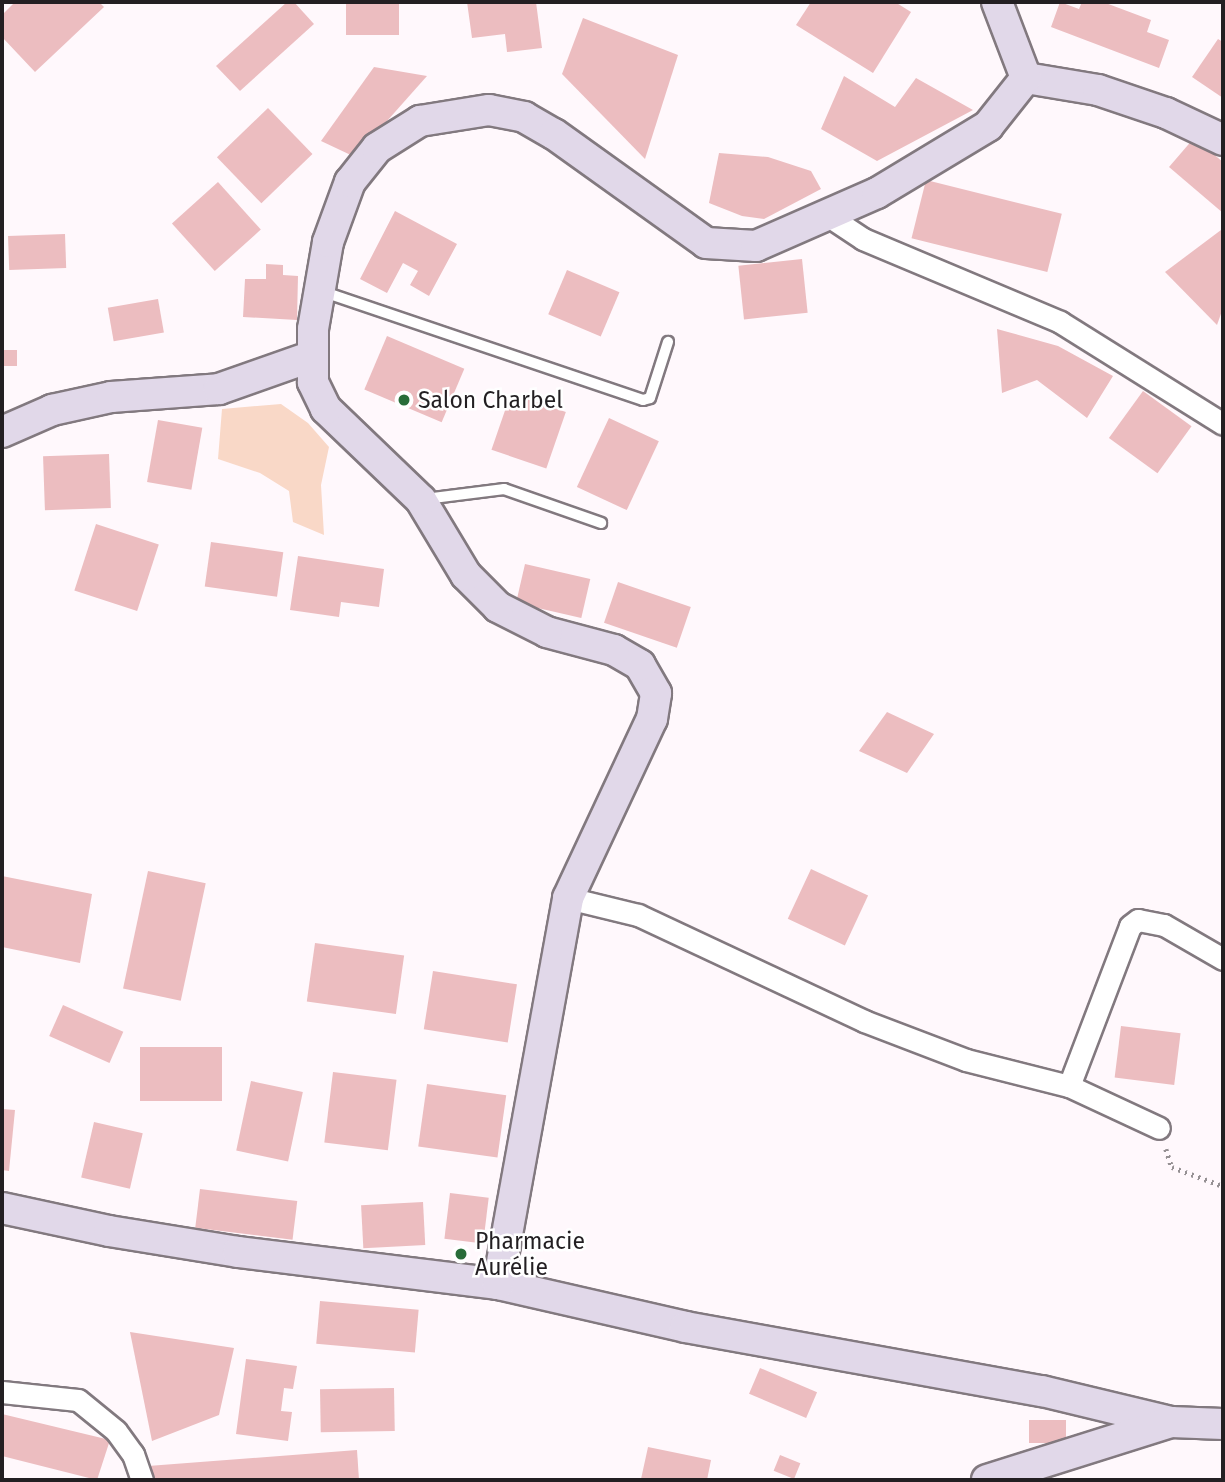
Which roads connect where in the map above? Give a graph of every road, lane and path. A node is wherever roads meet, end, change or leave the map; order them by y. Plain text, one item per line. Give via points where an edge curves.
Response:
1 (997, 2) edge
2 (1026, 78) junction
3 (1223, 141) edge
4 (827, 215) junction
5 (318, 290) junction
6 (668, 342) dead end
7 (310, 357) junction
8 (1223, 424) edge
9 (2, 432) edge
10 (421, 500) junction
11 (601, 523) dead end
12 (568, 898) junction
13 (1223, 959) edge
14 (1069, 1086) junction
15 (1159, 1128) joint
16 (1223, 1186) edge
17 (2, 1208) edge
18 (498, 1284) junction
19 (2, 1392) edge
20 (1171, 1422) junction
21 (1223, 1424) edge
22 (142, 1480) edge
23 (986, 1480) edge

1 - 2 street
2 - 3 street via 1098,90 1166,113
2 - 4 street via 988,126 877,192
4 - 5 street via 756,246 706,243 524,117 489,110 452,113 420,121 377,148 350,182 328,242
4 - 8 street via 863,239 1060,321
5 - 6 lane via 643,400 650,398
5 - 7 street
7 - 9 street via 219,389 111,397 52,410
7 - 10 street via 313,382 326,409
10 - 11 lane via 505,489
10 - 12 street via 466,575 498,607 547,632 614,650 640,665 656,693 652,719
12 - 14 street via 638,915 864,1021 966,1060
12 - 18 street
13 - 14 street via 1164,925 1138,920 1130,926
14 - 15 street
15 - 16 path via 1172,1167
17 - 18 street via 238,1252
18 - 20 street via 685,1327 1042,1391
19 - 22 street via 78,1400 116,1431 134,1454
20 - 21 street
20 - 23 street

